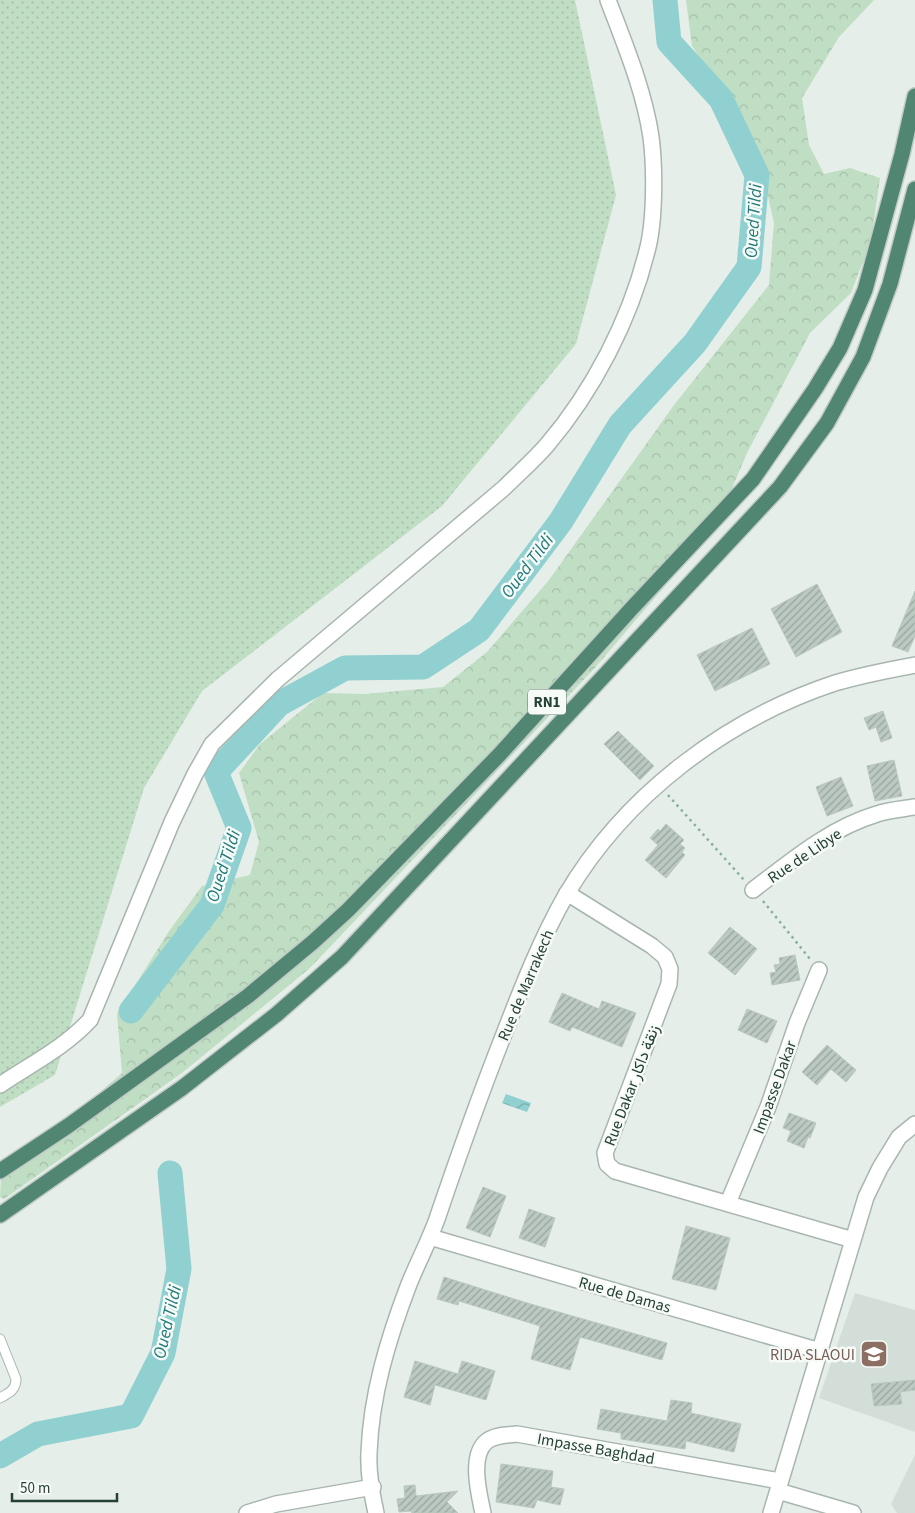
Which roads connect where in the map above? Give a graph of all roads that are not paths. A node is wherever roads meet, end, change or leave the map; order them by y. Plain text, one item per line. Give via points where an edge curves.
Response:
1 (608, 0) edge
2 (915, 96) edge
3 (915, 189) edge
4 (915, 665) edge
5 (915, 807) edge
6 (753, 890) road end
7 (567, 893) junction
8 (819, 970) road end
9 (0, 1085) edge
10 (915, 1124) edge
11 (0, 1170) edge
12 (728, 1203) junction
13 (0, 1215) edge
14 (430, 1237) junction
15 (852, 1240) junction
16 (0, 1339) edge
17 (820, 1351) junction
18 (9, 1360) junction
19 (0, 1364) edge
20 (0, 1398) edge
21 (779, 1486) junction
22 (372, 1487) junction
23 (247, 1513) edge
24 (376, 1513) edge
25 (483, 1513) edge
26 (771, 1513) edge
27 (853, 1513) edge

1 - 9 street via 644,101 653,177 648,250 614,342 562,426 531,462 278,679 212,744 172,822 90,1020 61,1047
2 - 11 highway, RN1 via 865,290 840,348 752,479 499,755 334,923 248,996 68,1126
3 - 13 highway, RN1 via 890,284 863,357 827,423 780,487 342,957 277,1014 182,1088
4 - 7 street, Rue de Marrakech via 834,683 784,703 698,752 626,817
5 - 6 street, Rue de Libye via 878,814 830,834
7 - 12 street, Rue Dakar زنقة داكار via 652,946 665,957 670,969 670,984 605,1153 607,1164 614,1171
7 - 14 street, Rue de Marrakech via 527,974
8 - 12 street, Impasse Dakar
10 - 15 street via 899,1137 880,1168 866,1197
12 - 15 street, Rue Dakar زنقة داكار
14 - 17 street, Rue de Damas
14 - 22 street, Rue de Marrakech via 409,1284 381,1365 369,1455
15 - 17 street
16 - 18 lane
17 - 21 street
18 - 19 lane
18 - 20 lane via 16,1386
21 - 25 street, Impasse Baghdad via 517,1434 498,1436 486,1442 478,1457 476,1472
21 - 26 street
21 - 27 street, Impasse Baghdad
22 - 23 street via 276,1504
22 - 24 street, Rue de Marrakech

